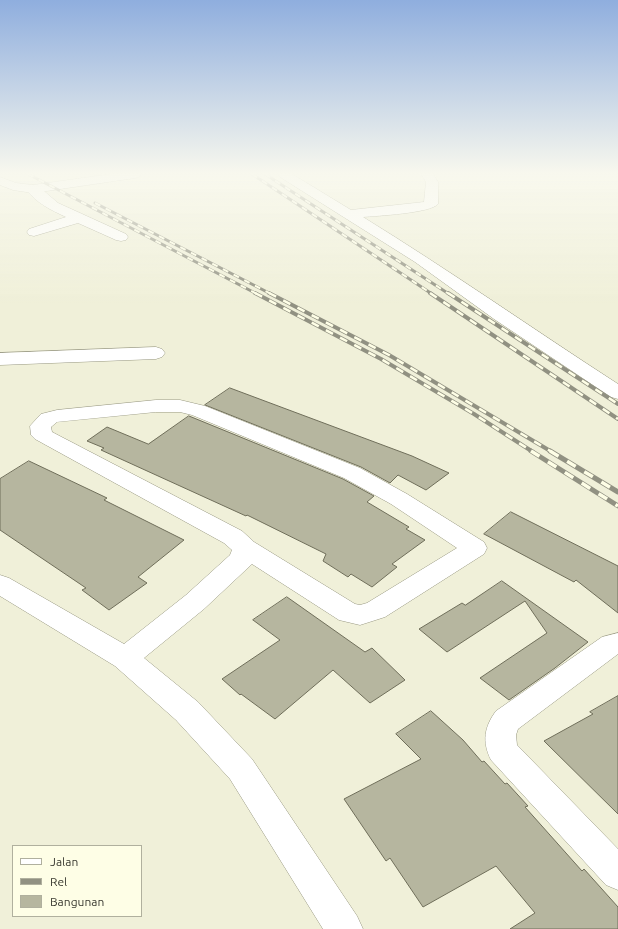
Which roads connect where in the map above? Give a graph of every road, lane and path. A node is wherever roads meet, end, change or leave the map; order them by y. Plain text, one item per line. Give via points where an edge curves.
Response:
1 (356, 217) edge
2 (82, 218) joint
3 (34, 232) dead end
4 (121, 237) dead end
5 (156, 353) dead end
6 (0, 359) edge
7 (618, 393) edge
8 (245, 548) junction
9 (0, 584) edge
10 (618, 642) edge
11 (125, 658) junction
12 (618, 873) edge
13 (344, 929) edge

1 - 7 street
2 - 3 street
2 - 4 street
5 - 6 street
8 - 8 street via 233,537 42,435 40,426 48,418 57,416 156,406 180,406 198,410 352,473 399,499 475,548 376,610 360,615 348,614
8 - 11 street via 242,559
9 - 11 street
10 - 12 street via 507,720 501,727 500,735 502,751
11 - 13 street via 187,712 241,769

